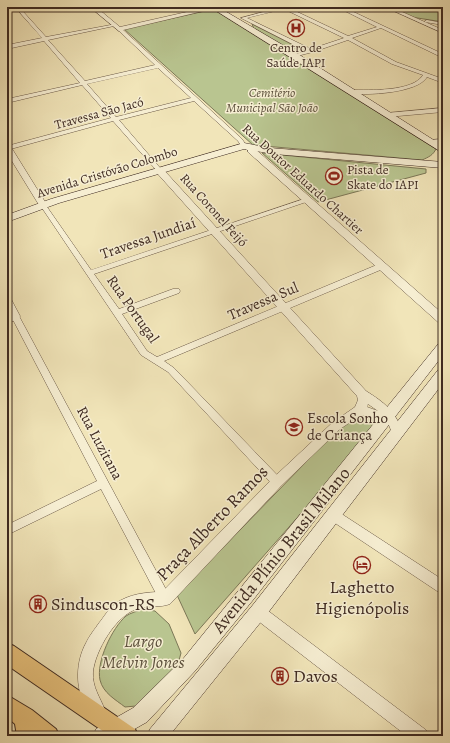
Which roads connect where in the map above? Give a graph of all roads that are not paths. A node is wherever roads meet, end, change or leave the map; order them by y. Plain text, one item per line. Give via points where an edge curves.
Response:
1 (17, 7) edge
2 (93, 7) edge
3 (215, 7) edge
4 (224, 7) edge
5 (340, 7) edge
6 (386, 7) edge
7 (286, 8) edge
8 (243, 18) junction
9 (410, 18) junction
10 (443, 24) edge
11 (116, 27) junction
12 (380, 27) junction
13 (248, 29) junction
14 (443, 32) edge
15 (348, 38) junction
16 (46, 39) junction
17 (265, 39) junction
18 (7, 47) edge
19 (311, 51) junction
20 (295, 56) junction
21 (443, 56) edge
22 (159, 66) junction
23 (426, 75) junction
24 (443, 82) edge
25 (84, 83) junction
26 (351, 92) junction
27 (196, 99) junction
28 (7, 101) edge
29 (443, 110) edge
30 (387, 115) junction
31 (115, 119) junction
32 (443, 141) edge
33 (430, 142) junction
34 (7, 148) edge
35 (247, 148) junction
36 (443, 150) edge
37 (442, 164) edge
38 (159, 170) junction
39 (307, 200) junction
40 (43, 205) junction
41 (7, 219) edge
42 (214, 231) junction
43 (382, 266) junction
44 (89, 273) junction
45 (176, 291) dead end
46 (7, 301) edge
47 (283, 307) junction
48 (116, 313) junction
49 (11, 317) edge
50 (443, 320) edge
51 (443, 346) edge
52 (155, 361) junction
53 (443, 373) edge
54 (362, 394) junction
55 (360, 410) junction
56 (389, 423) junction
57 (277, 482) junction
58 (104, 483) junction
59 (334, 515) junction
60 (7, 530) edge
61 (442, 584) edge
62 (165, 600) junction
63 (258, 612) junction
64 (7, 653) edge
65 (7, 704) edge
66 (26, 727) edge
67 (112, 729) edge
68 (49, 736) edge
69 (157, 736) edge
70 (420, 736) edge

1 - 16 street, Rua Coronel Feijó
2 - 11 street, Rua Doutor Eduardo Chartier
3 - 11 street
3 - 13 main road
4 - 8 main road
5 - 12 street
6 - 9 street
7 - 8 street
7 - 15 street
8 - 13 main road
8 - 17 main road
8 - 19 street
9 - 10 street
9 - 14 street
11 - 16 street
11 - 22 street, Rua Doutor Eduardo Chartier
12 - 15 street
12 - 21 street
13 - 17 main road
15 - 19 street
15 - 23 street via 394,63
16 - 18 street
16 - 25 street, Rua Coronel Feijó
17 - 20 main road
19 - 20 street
20 - 26 main road
22 - 25 street
22 - 27 street, Rua Doutor Eduardo Chartier
23 - 24 street
23 - 26 street via 426,79 421,83 407,88
25 - 28 street
25 - 31 street, Rua Coronel Feijó
26 - 30 main road
27 - 31 street, Travessa São Jacó
27 - 35 street, Rua Doutor Eduardo Chartier
29 - 30 street
30 - 33 main road
31 - 34 street, Travessa São Jacó
31 - 38 street, Rua Coronel Feijó
32 - 33 street
33 - 36 main road
34 - 40 street, Rua Portugal
35 - 37 main road, Avenida Cristóvão Colombo
35 - 38 main road, Avenida Cristóvão Colombo via 216,153
35 - 39 street, Rua Doutor Eduardo Chartier
38 - 40 main road, Avenida Cristóvão Colombo
38 - 42 street, Rua Coronel Feijó
39 - 42 street, Travessa Jundiaí
39 - 43 street, Rua Doutor Eduardo Chartier
40 - 41 main road, Avenida Cristóvão Colombo
40 - 44 street, Rua Portugal
42 - 44 street, Travessa Jundiaí
42 - 47 street, Rua Coronel Feijó
43 - 47 street, Travessa Sul
43 - 50 street, Rua Doutor Eduardo Chartier
44 - 48 street, Rua Portugal
45 - 48 street
46 - 49 street, Rua Luzitana
47 - 52 street, Travessa Sul
47 - 54 street, Rua Coronel Feijó
48 - 52 street, Rua Portugal via 144,353
49 - 58 street, Rua Luzitana
51 - 56 main road, Avenida Plínio Brasil Milano
52 - 57 street, Rua Portugal via 171,370
53 - 56 main road, Avenida Plínio Brasil Milano
54 - 55 street via 364,400
54 - 56 street, Rua Coronel Feijó via 381,406
55 - 56 street via 374,414
55 - 57 street, Praça Alberto Ramos via 336,426
56 - 59 main road, Avenida Plínio Brasil Milano
56 - 67 main road, Avenida Plínio Brasil Milano via 189,665 140,715
57 - 62 street, Praça Alberto Ramos
58 - 60 street
58 - 62 street, Rua Luzitana
59 - 61 street
59 - 63 main road, Avenida Plínio Brasil Milano
62 - 67 street, Praça Alberto Ramos via 135,602 120,609 92,648 86,673 88,695
63 - 69 main road, Avenida Plínio Brasil Milano
63 - 70 street
64 - 67 main road
65 - 66 main road
66 - 68 main road

